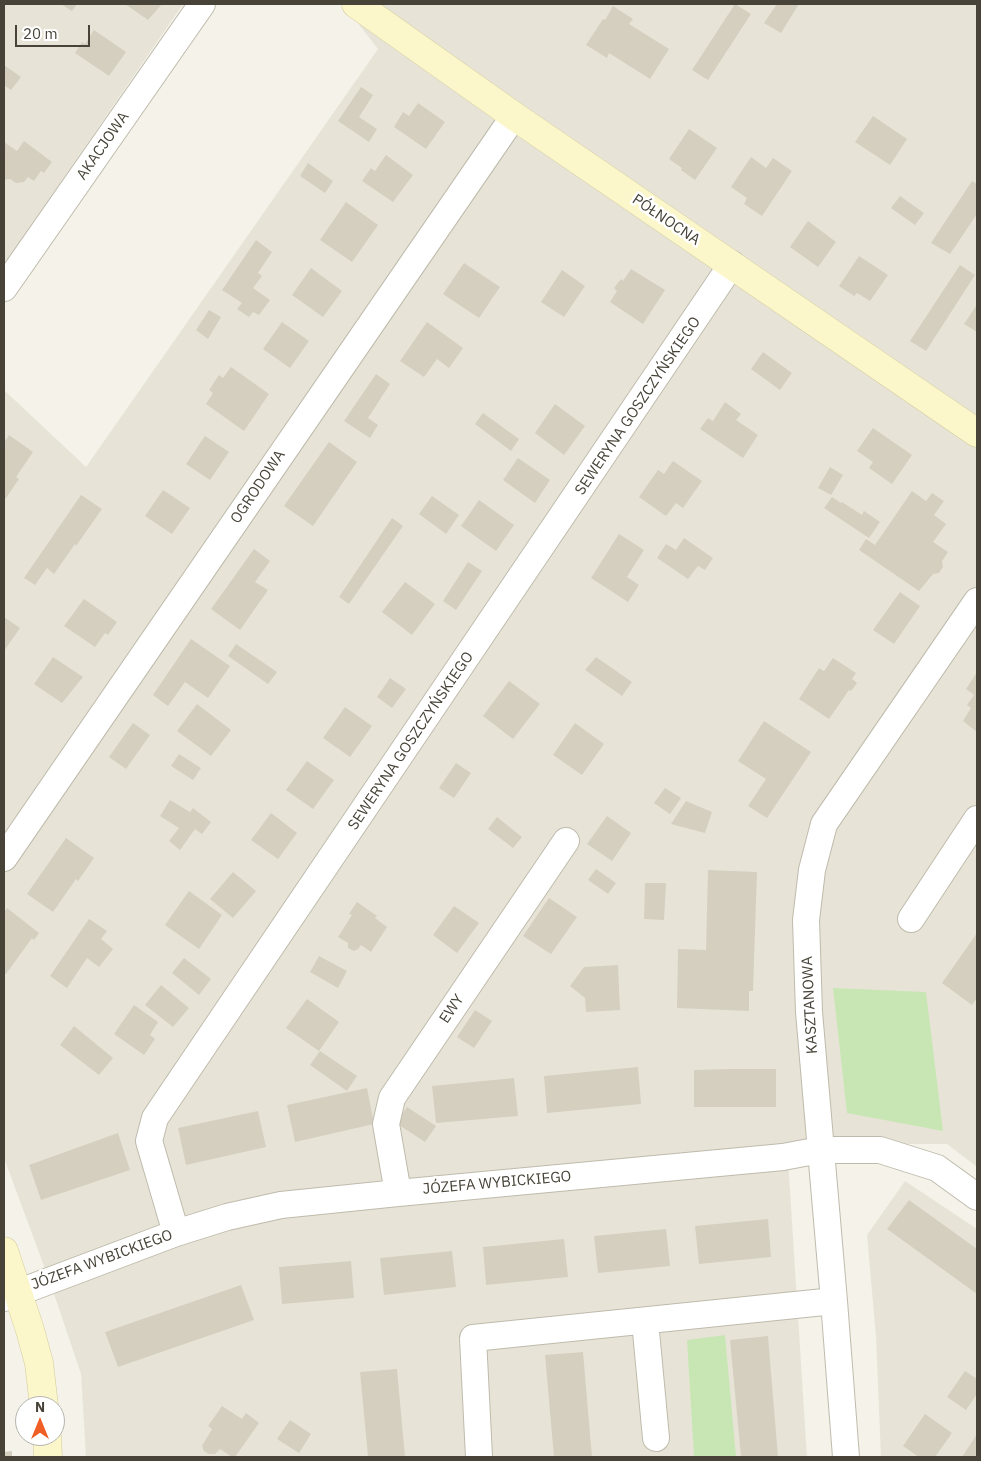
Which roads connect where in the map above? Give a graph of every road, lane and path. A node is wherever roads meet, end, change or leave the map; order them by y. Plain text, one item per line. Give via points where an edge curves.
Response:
1 (202, 4) edge
2 (356, 4) edge
3 (514, 116) junction
4 (732, 264) junction
5 (4, 288) edge
6 (977, 433) edge
7 (977, 602) edge
8 (977, 819) edge
9 (566, 841) dead end
10 (4, 858) edge
11 (911, 919) dead end
12 (820, 1150) junction
13 (398, 1193) junction
14 (977, 1197) edge
15 (176, 1233) junction
16 (4, 1251) edge
17 (11, 1295) edge
18 (834, 1301) junction
19 (645, 1320) junction
20 (43, 1396) edge
21 (656, 1438) dead end
22 (480, 1457) edge
23 (846, 1457) edge

1 - 5 street, AKACJOWA
2 - 3 street, PÓŁNOCNA
3 - 4 street, PÓŁNOCNA
3 - 10 street, OGRODOWA
4 - 6 street, PÓŁNOCNA
4 - 15 street, SEWERYNA GOSZCZYŃSKIEGO via 155,1118 149,1141
7 - 12 street, KASZTANOWA via 824,824 812,870 806,920 809,1012
8 - 11 street
9 - 13 street, EWY via 392,1098 386,1124
12 - 13 street, JÓZEFA WYBICKIEGO
12 - 14 street, JÓZEFA WYBICKIEGO via 880,1150 937,1168
12 - 18 street, KASZTANOWA
13 - 15 street, JÓZEFA WYBICKIEGO via 281,1205
15 - 17 street, JÓZEFA WYBICKIEGO
16 - 17 street
17 - 20 street via 39,1363
18 - 19 street
18 - 23 street, KASZTANOWA
19 - 21 street
19 - 22 street via 473,1338

